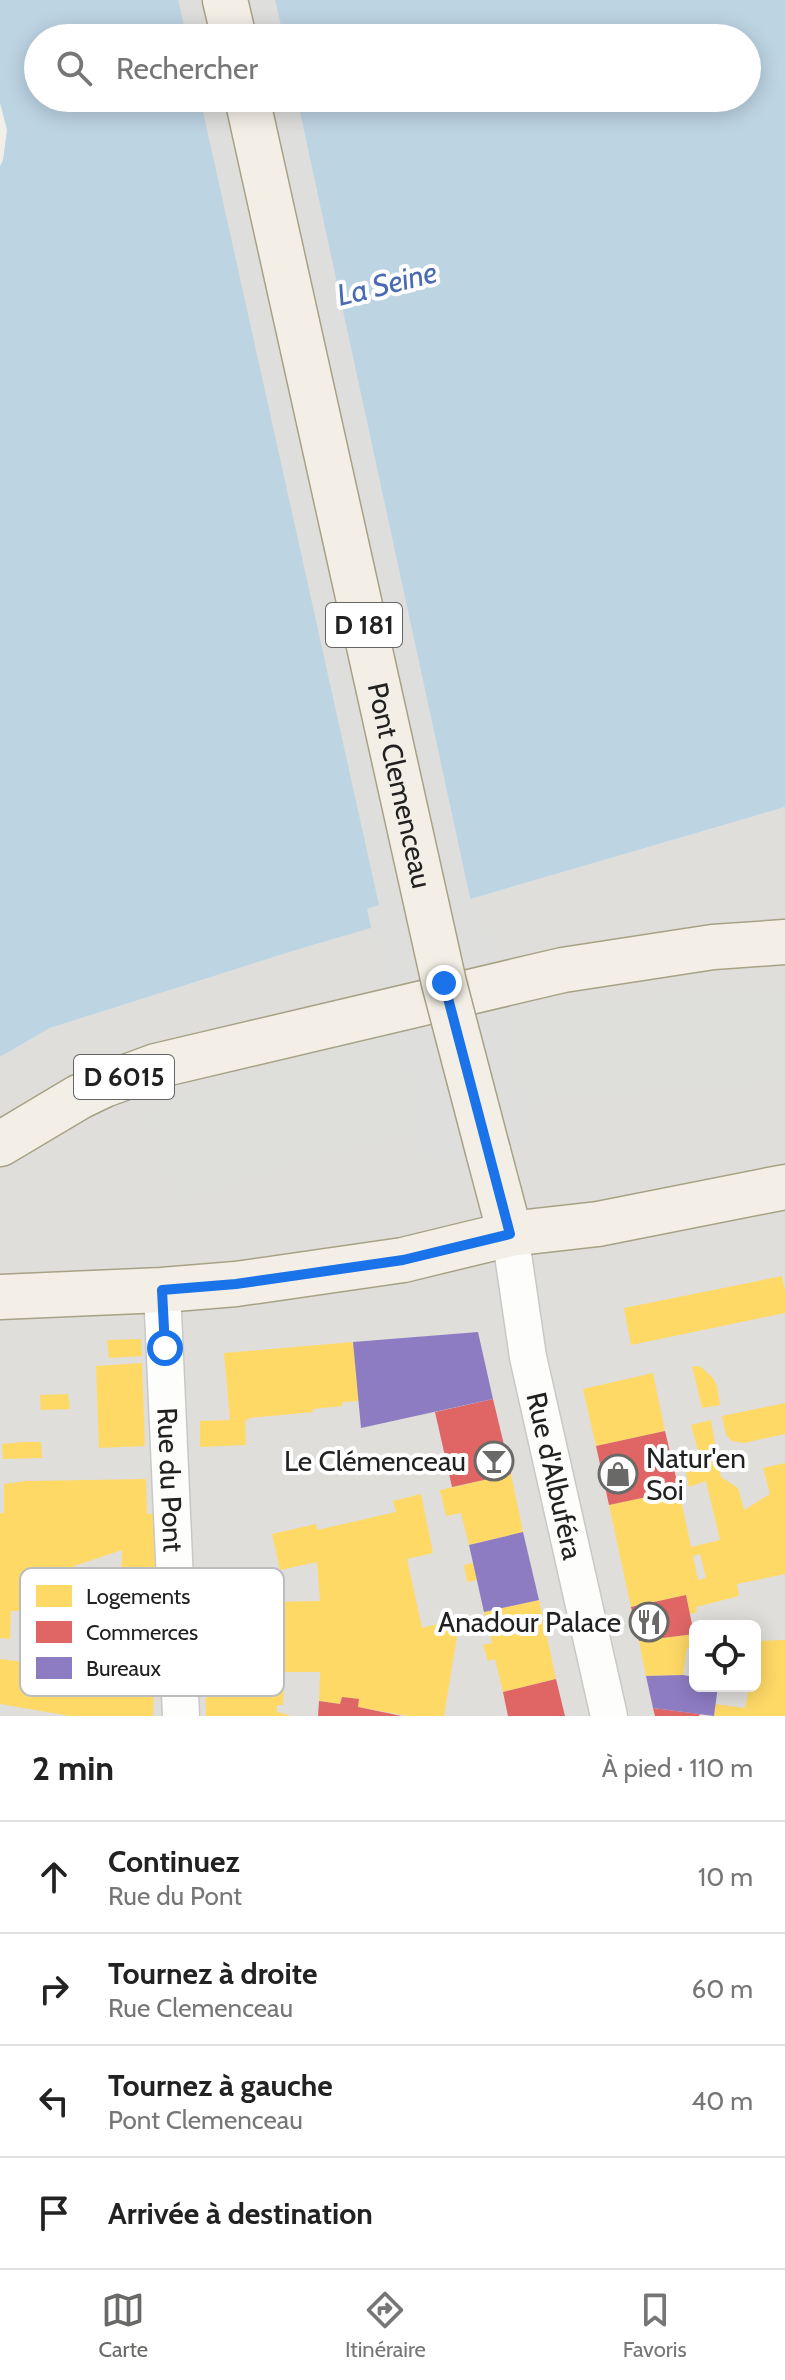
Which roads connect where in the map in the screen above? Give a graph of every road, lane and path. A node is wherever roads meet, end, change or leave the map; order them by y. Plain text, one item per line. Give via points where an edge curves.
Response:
1 (225, 0) edge
2 (231, 24) edge
3 (250, 112) edge
4 (785, 942) edge
5 (18, 1134) edge
6 (0, 1167) edge
7 (785, 1187) edge
8 (510, 1234) junction
9 (162, 1290) junction
10 (8, 1293) edge
11 (174, 1568) edge
12 (180, 1696) edge
13 (181, 1716) edge
14 (609, 1716) edge

1 - 2 main road
3 - 8 main road, Pont Clemenceau / D 181, bridge via 440,967
4 - 5 main road, D 6015 via 713,947 563,970 156,1066 91,1091
5 - 6 main road, D 6015
7 - 8 main road via 598,1224
8 - 9 main road via 403,1260
8 - 14 street, Rue d'Albuféra / D 181 via 528,1357
9 - 10 main road
9 - 11 street, Rue du Pont
12 - 13 street, Rue du Pont

